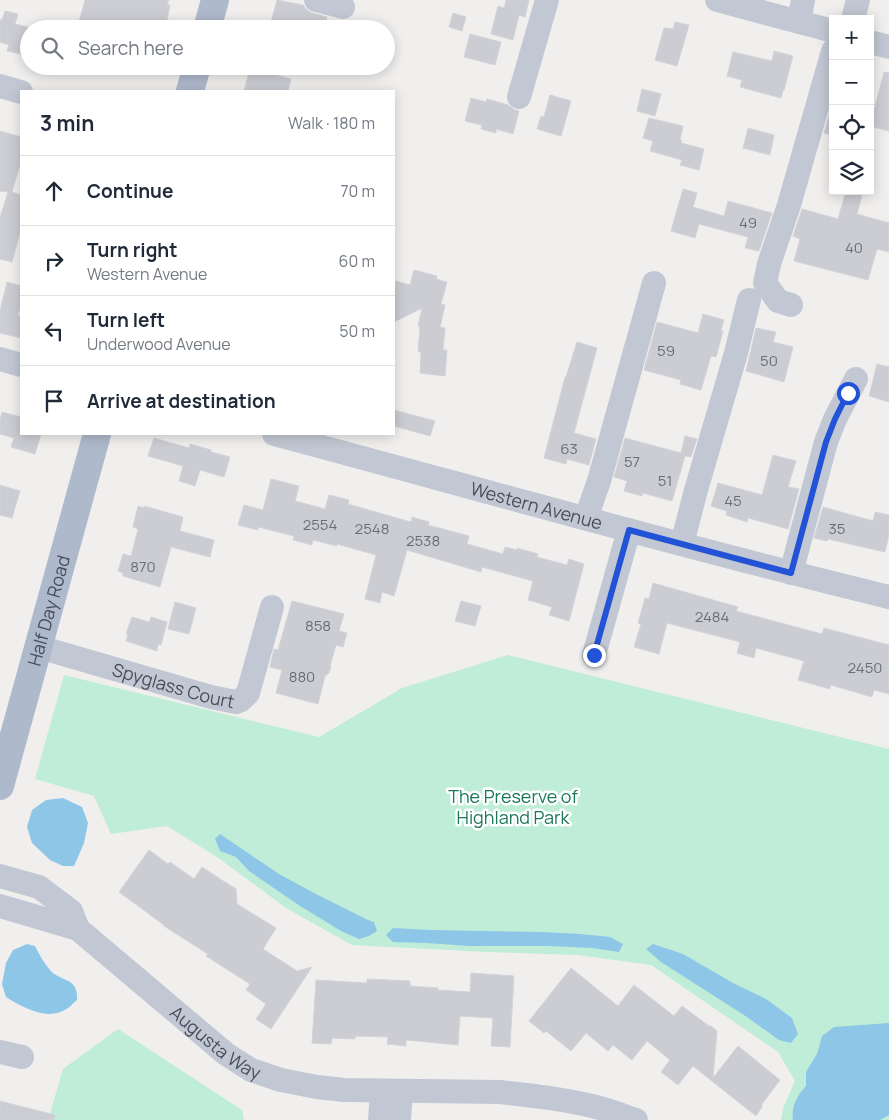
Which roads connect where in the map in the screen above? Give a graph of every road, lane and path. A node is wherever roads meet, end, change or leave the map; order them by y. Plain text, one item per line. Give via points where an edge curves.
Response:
1 (215, 0) edge
2 (316, 0) edge
3 (547, 0) edge
4 (717, 0) edge
5 (858, 0) edge
6 (343, 8) dead end
7 (801, 11) edge
8 (854, 15) edge
9 (209, 20) edge
10 (829, 28) edge
11 (874, 43) edge
12 (889, 47) edge
13 (830, 60) edge
14 (194, 75) edge
15 (0, 86) edge
16 (190, 90) edge
17 (20, 92) edge
18 (519, 97) dead end
19 (654, 283) dead end
20 (749, 300) dead end
21 (791, 305) dead end
22 (0, 360) edge
23 (20, 365) edge
24 (856, 379) dead end
25 (97, 435) edge
26 (278, 435) edge
27 (586, 518) junction
28 (629, 530) junction
29 (682, 544) junction
30 (791, 573) junction
31 (889, 597) edge
32 (272, 607) dead end
33 (39, 646) junction
34 (594, 655) dead end
35 (0, 786) edge
36 (0, 876) edge
37 (0, 906) edge
38 (78, 929) junction
39 (392, 1091) junction
40 (380, 1120) edge
41 (399, 1120) edge
42 (636, 1120) edge

1 - 9 main road
2 - 6 street
3 - 18 street
4 - 7 street
5 - 8 street
7 - 10 street
11 - 12 street
13 - 21 street via 769,264 766,284 778,301
14 - 16 main road
15 - 17 street
19 - 27 street
20 - 29 street
22 - 23 street
24 - 30 street via 826,442
25 - 33 main road, Half Day Road
26 - 27 street, Western Avenue
27 - 28 street, Western Avenue
28 - 29 street, Western Avenue
28 - 34 street
29 - 30 street, Western Avenue
30 - 31 street, Western Avenue
32 - 33 street, Spyglass Court via 248,693 236,702
33 - 35 main road, Half Day Road
36 - 38 street, Augusta Way via 38,887 70,911
37 - 38 street, Augusta Way
38 - 39 street, Augusta Way via 226,1054 251,1070 316,1087
39 - 40 street
39 - 41 street
39 - 42 street, Augusta Way via 522,1094 607,1110

